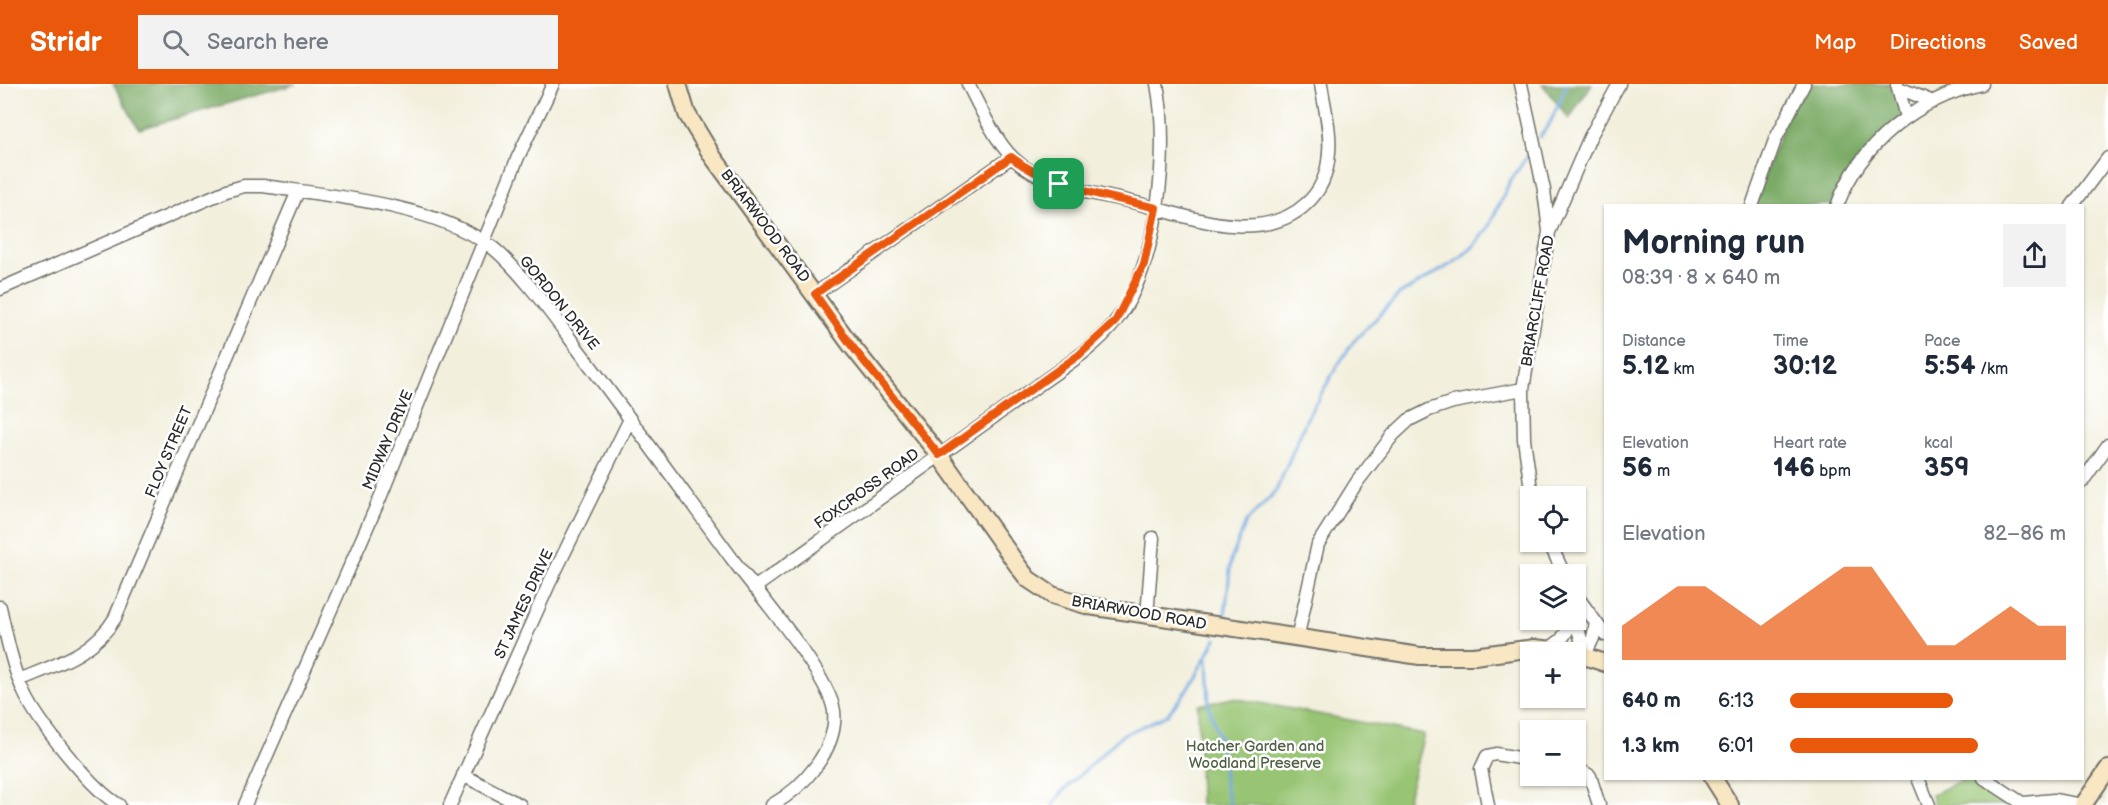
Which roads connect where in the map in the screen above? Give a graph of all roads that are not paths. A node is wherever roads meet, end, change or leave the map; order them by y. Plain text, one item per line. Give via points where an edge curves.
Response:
1 (554, 84) edge
2 (678, 84) edge
3 (968, 84) edge
4 (1157, 84) edge
5 (1321, 84) edge
6 (1521, 84) edge
7 (1619, 84) edge
8 (1804, 84) edge
9 (1982, 84) edge
10 (1898, 86) edge
11 (1933, 102) junction
12 (1906, 117) junction
13 (1011, 157) junction
14 (2108, 158) edge
15 (298, 191) junction
16 (1753, 204) edge
17 (1838, 204) edge
18 (2074, 204) edge
19 (1156, 208) junction
20 (1549, 232) junction
21 (484, 242) junction
22 (0, 289) edge
23 (815, 294) junction
24 (1523, 389) junction
25 (630, 419) junction
26 (2108, 445) edge
27 (939, 455) junction
28 (2084, 479) edge
29 (1531, 486) edge
30 (1153, 538) dead end
31 (754, 588) junction
32 (0, 607) edge
33 (1586, 609) edge
34 (1147, 616) junction
35 (1596, 623) junction
36 (1567, 630) edge
37 (1604, 634) edge
38 (1297, 639) junction
39 (1558, 642) edge
40 (1586, 645) edge
41 (1520, 651) edge
42 (1586, 657) edge
43 (1604, 663) edge
44 (19, 680) junction
45 (1520, 758) edge
46 (2108, 769) edge
47 (1586, 774) edge
48 (463, 775) junction
49 (1714, 780) edge
50 (1919, 780) edge
51 (1987, 780) edge
52 (115, 802) edge
53 (2024, 804) edge
54 (97, 805) edge
55 (245, 805) edge
56 (450, 805) edge
57 (520, 805) edge
58 (772, 805) edge
59 (1488, 805) edge
60 (1599, 805) edge
61 (1730, 805) edge
62 (1929, 805) edge
63 (2083, 805) edge

1 - 21 street, MIDWAY DRIVE via 518,157
2 - 23 street, BRIARWOOD ROAD via 699,136
3 - 13 street
4 - 19 street, FOXCROSS ROAD via 1161,138
5 - 19 street via 1330,142 1328,166 1318,189 1301,209 1282,220 1254,226
6 - 20 street
7 - 20 street, BRIARCLIFF ROAD via 1590,137
8 - 16 street via 1775,140
9 - 11 street
10 - 11 street
10 - 12 street
11 - 12 street
12 - 17 street via 1864,157
13 - 19 street via 1059,184
13 - 23 street
14 - 18 street
15 - 21 street, GORDON DRIVE via 388,206 442,223
15 - 22 street, GORDON DRIVE via 254,185 235,188
15 - 44 street, FLOY STREET via 115,618 93,646
19 - 27 street, FOXCROSS ROAD via 1144,264 1115,322 1079,355
20 - 24 street, BRIARCLIFF ROAD
21 - 25 street, GORDON DRIVE via 500,255 559,324
21 - 55 street, MIDWAY DRIVE via 385,487
23 - 27 street, BRIARWOOD ROAD
24 - 29 street, BRIARCLIFF ROAD
24 - 38 street via 1429,410 1409,420 1393,435 1357,482 1318,544
25 - 31 street, GORDON DRIVE
25 - 48 street, ST JAMES DRIVE via 549,584
26 - 28 street
27 - 31 street, FOXCROSS ROAD
27 - 34 street, BRIARWOOD ROAD via 1028,579 1064,600
30 - 34 street
31 - 58 street, GORDON DRIVE via 812,667 834,711 832,729 816,765 795,790
32 - 44 street
33 - 35 street
34 - 38 street, BRIARWOOD ROAD
35 - 37 street
35 - 40 street via 1593,638
36 - 39 street
38 - 41 street, BRIARWOOD ROAD via 1420,656
42 - 43 street, BRIARWOOD ROAD
44 - 52 street via 31,705 84,777
45 - 59 street via 1487,756 1481,769
46 - 63 street
47 - 60 street
48 - 56 street, ST JAMES DRIVE
48 - 57 street
49 - 61 street
50 - 62 street
51 - 53 street
52 - 54 street
53 - 63 street via 2054,800

